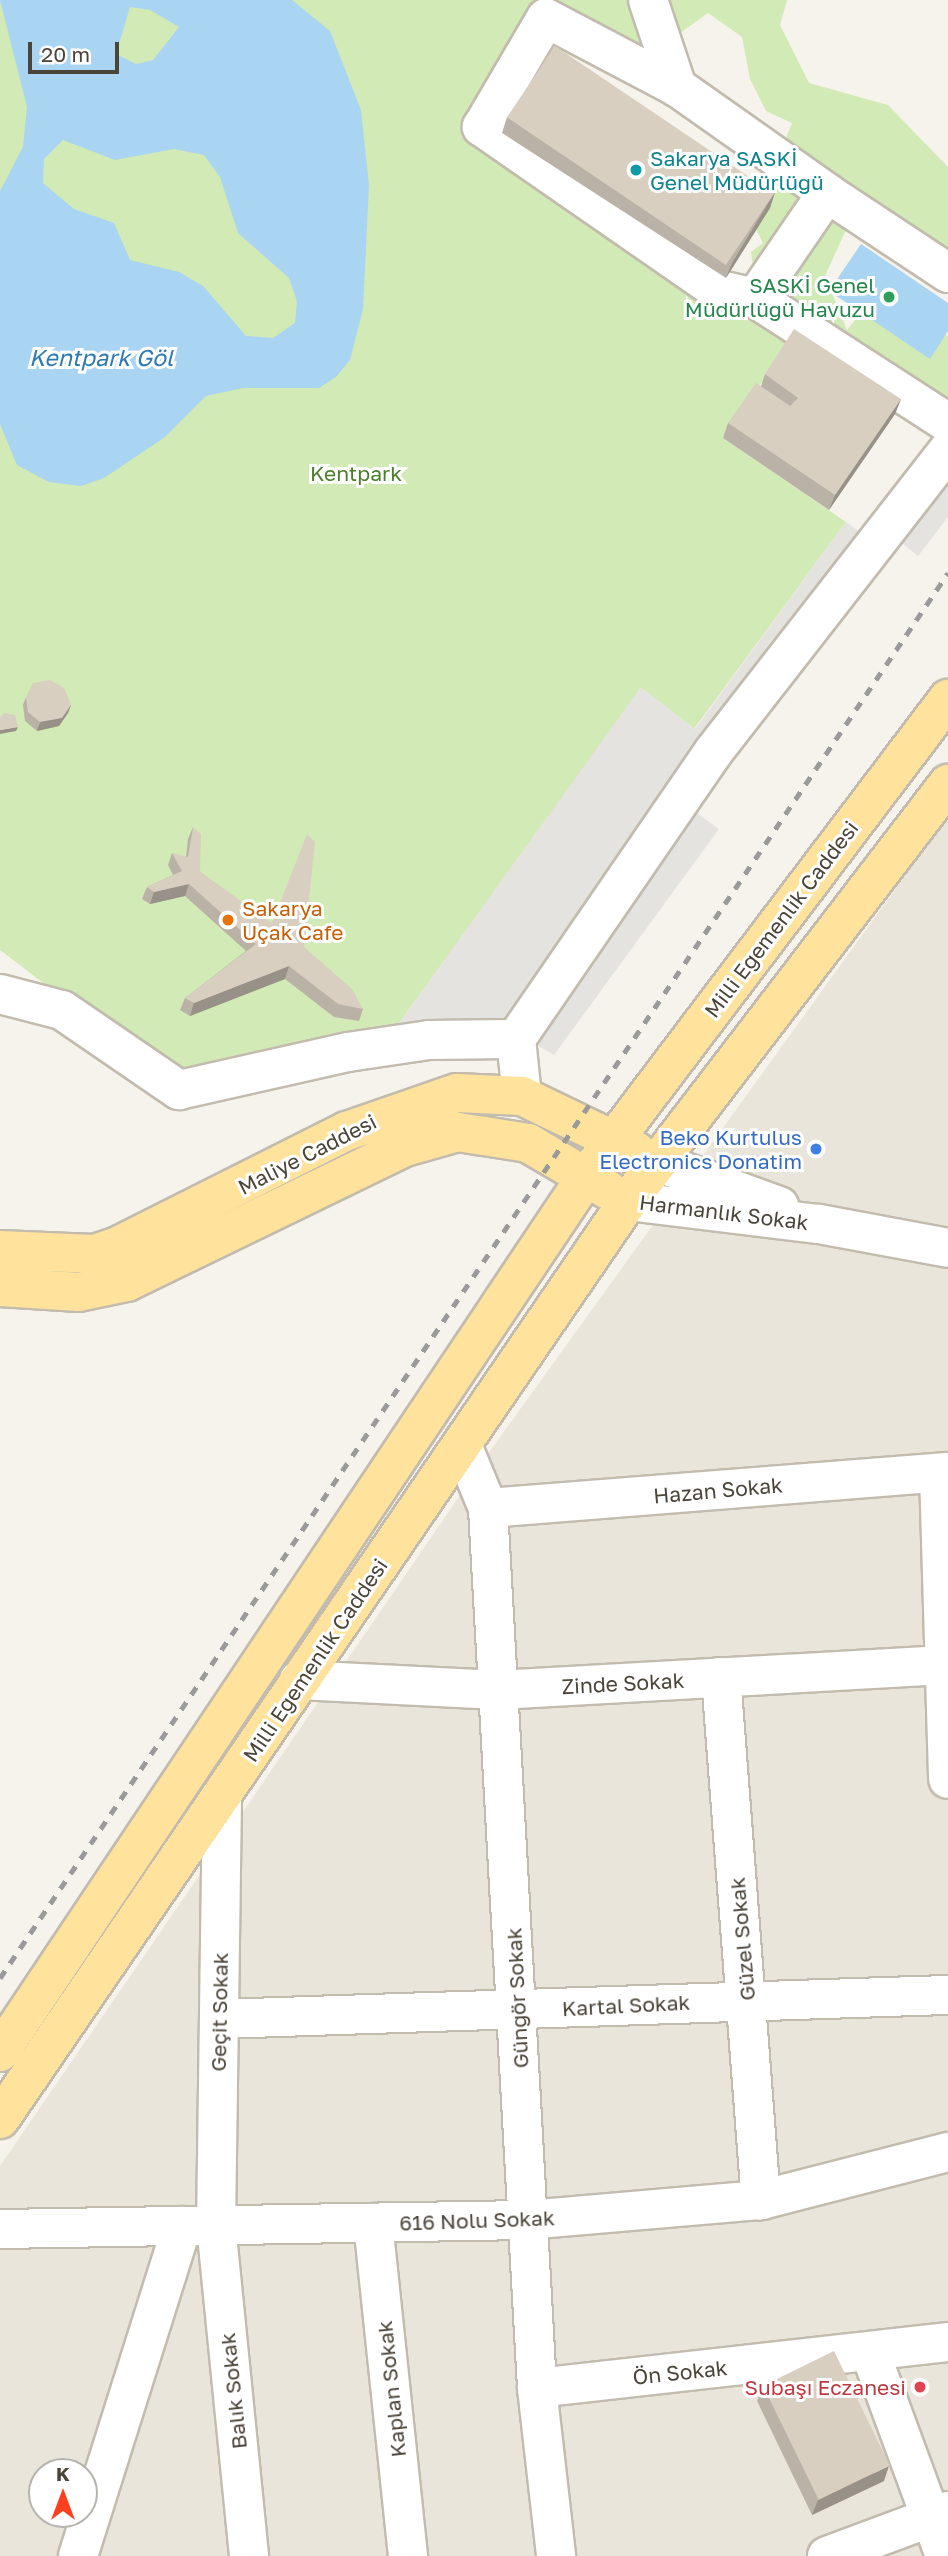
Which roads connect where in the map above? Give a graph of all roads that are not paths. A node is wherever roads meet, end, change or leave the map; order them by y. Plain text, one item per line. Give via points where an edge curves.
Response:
1 (648, 0) edge
2 (677, 87) junction
3 (827, 193) junction
4 (948, 273) edge
5 (755, 298) junction
6 (948, 423) edge
7 (948, 450) edge
8 (948, 699) edge
9 (948, 784) edge
10 (0, 995) edge
11 (516, 1039) junction
12 (522, 1096) junction
13 (614, 1139) junction
14 (657, 1162) junction
15 (586, 1177) junction
16 (628, 1201) junction
17 (819, 1224) junction
18 (948, 1248) edge
19 (0, 1250) edge
20 (0, 1287) edge
21 (462, 1445) junction
22 (943, 1472) edge
23 (488, 1508) junction
24 (945, 1665) edge
25 (721, 1677) junction
26 (299, 1680) junction
27 (498, 1690) junction
28 (948, 1779) edge
29 (222, 1798) junction
30 (948, 1995) edge
31 (747, 1998) junction
32 (519, 2011) junction
33 (219, 2019) junction
34 (0, 2052) edge
35 (0, 2119) edge
36 (948, 2152) edge
37 (761, 2200) junction
38 (527, 2220) junction
39 (373, 2223) junction
40 (199, 2226) junction
41 (0, 2229) edge
42 (948, 2342) edge
43 (870, 2352) junction
44 (537, 2388) junction
45 (940, 2514) edge
46 (78, 2556) edge
47 (249, 2556) edge
48 (408, 2556) edge
49 (556, 2556) edge
50 (827, 2556) edge
51 (945, 2556) edge

1 - 2 street
2 - 3 street
2 - 5 street via 546,18 482,127 716,289
3 - 4 street
3 - 5 street
5 - 6 street
7 - 11 street via 714,751
8 - 13 main road, Milli Egemenlik Caddesi
9 - 14 main road
10 - 11 street via 62,1010 178,1090 360,1050 429,1040
11 - 12 street
12 - 13 main road, Maliye Caddesi
12 - 19 main road, Maliye Caddesi via 457,1093 405,1107 116,1248 94,1254
13 - 14 main road, Maliye Caddesi
13 - 15 main road, Milli Egemenlik Caddesi
14 - 16 main road, Milli Egemenlik Caddesi
14 - 17 street, Harmanlık Sokak
15 - 16 main road, Maliye Caddesi
15 - 20 main road, Maliye Caddesi via 528,1143 458,1132 428,1137 127,1282 79,1292
15 - 34 main road, Milli Egemenlik Caddesi
16 - 17 street, Harmanlık Sokak
16 - 21 main road, Milli Egemenlik Caddesi
17 - 18 street, Harmanlık Sokak
21 - 23 street, Güngör Sokak
21 - 26 main road, Milli Egemenlik Caddesi
22 - 23 street, Hazan Sokak
22 - 24 street
23 - 27 street, Güngör Sokak
24 - 25 street, Zinde Sokak
24 - 28 street
25 - 27 street, Zinde Sokak
25 - 31 street, Güzel Sokak
26 - 27 street, Zinde Sokak
26 - 29 main road, Milli Egemenlik Caddesi
27 - 32 street, Güngör Sokak
29 - 33 street, Geçit Sokak
29 - 35 main road, Milli Egemenlik Caddesi
30 - 31 street, Kartal Sokak
31 - 32 street, Kartal Sokak
31 - 37 street, Güzel Sokak
32 - 33 street, Kartal Sokak
32 - 38 street, Güngör Sokak
33 - 40 street, Geçit Sokak
36 - 37 street, 616 Nolu Sokak
37 - 38 street, 616 Nolu Sokak
38 - 39 street, 616 Nolu Sokak
38 - 44 street, Güngör Sokak
39 - 40 street, 616 Nolu Sokak
39 - 48 street, Kaplan Sokak
40 - 41 street, 616 Nolu Sokak
40 - 46 street, Geçit Sokak
40 - 47 street, Balık Sokak
42 - 43 street, Ön Sokak
43 - 44 street, Ön Sokak
43 - 45 street
44 - 49 street, Güngör Sokak
45 - 50 street
45 - 51 street

